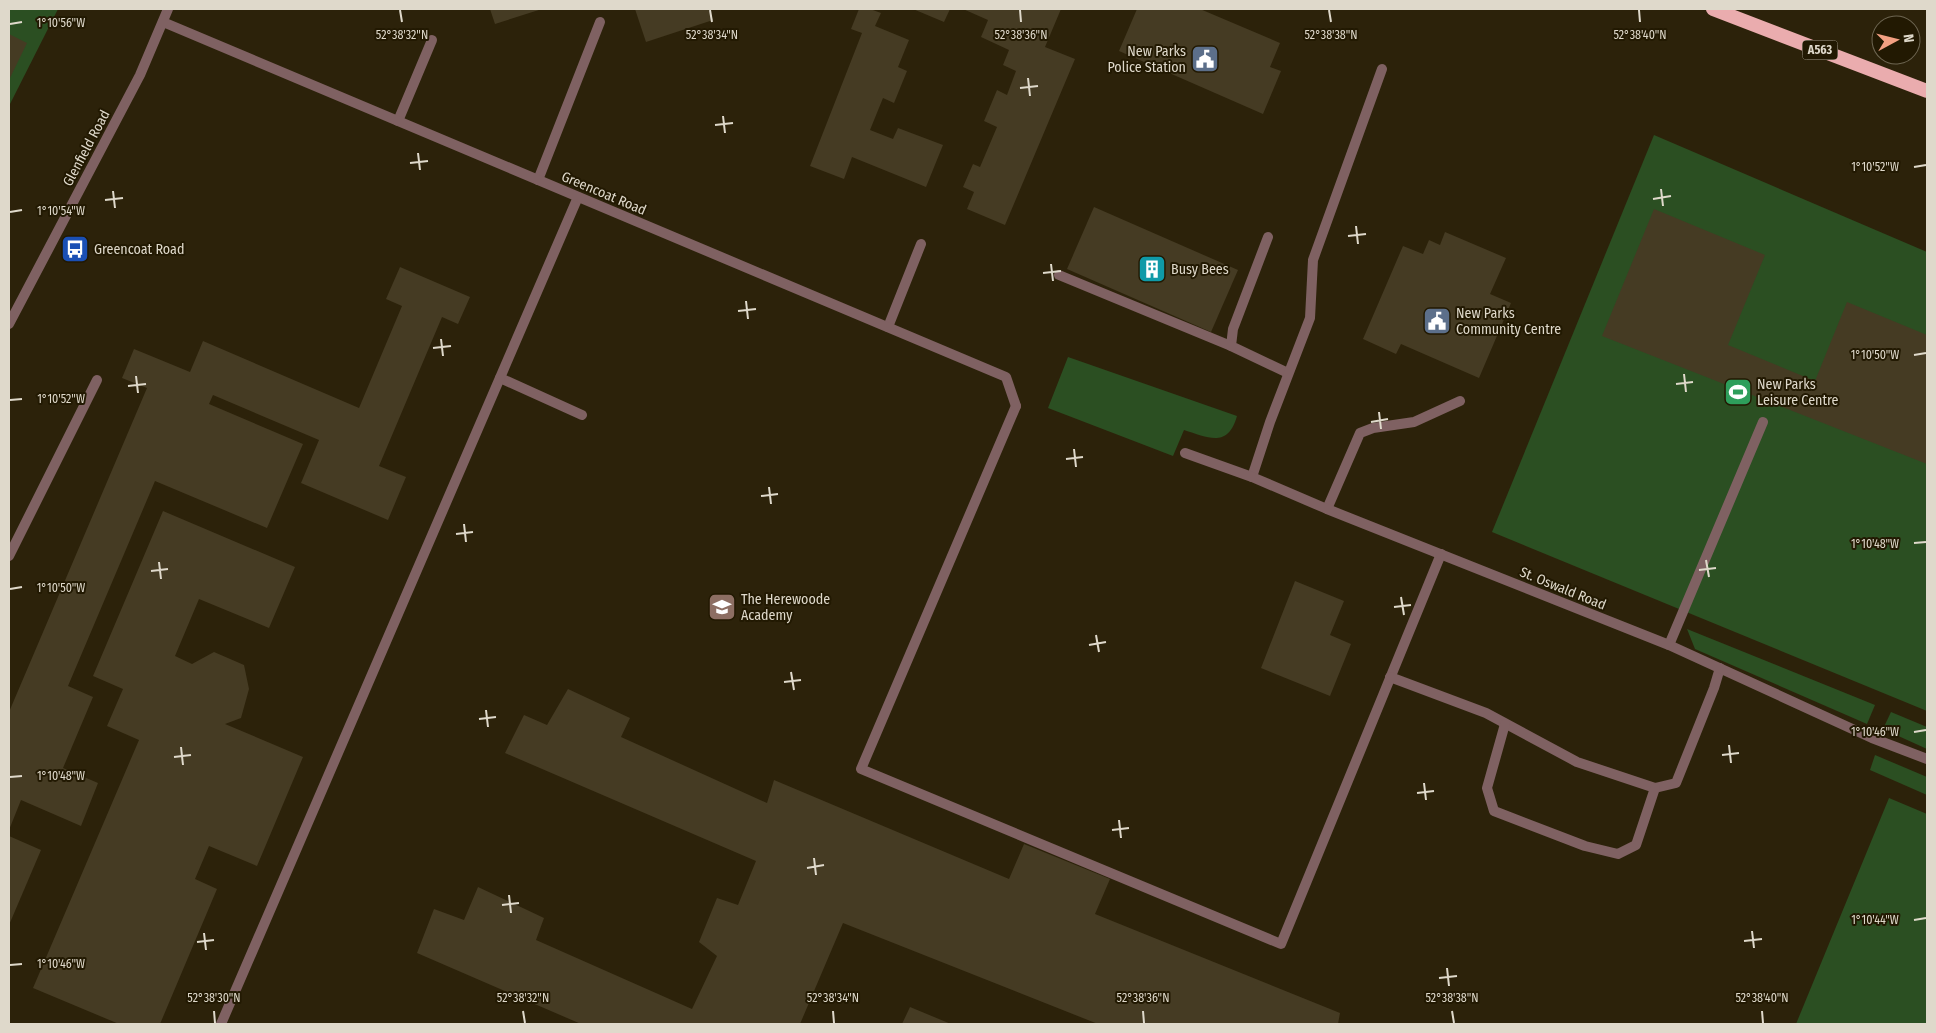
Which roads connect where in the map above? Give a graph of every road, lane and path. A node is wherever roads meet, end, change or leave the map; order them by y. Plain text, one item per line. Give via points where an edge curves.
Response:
1 (168, 9) edge
2 (1713, 9) edge
3 (163, 22) junction
4 (600, 22) dead end
5 (432, 40) dead end
6 (1382, 69) dead end
7 (1927, 91) edge
8 (398, 121) junction
9 (538, 180) junction
10 (578, 197) junction
11 (1268, 237) dead end
12 (921, 244) dead end
13 (1059, 275) dead end
14 (9, 324) edge
15 (888, 327) junction
16 (1231, 346) junction
17 (1288, 373) junction
18 (500, 378) junction
19 (97, 380) dead end
20 (1460, 401) dead end
21 (582, 415) dead end
22 (1763, 422) dead end
23 (1185, 453) dead end
24 (1252, 477) junction
25 (1327, 509) junction
26 (9, 529) edge
27 (19, 534) junction
28 (1441, 554) junction
29 (9, 556) edge
30 (1669, 645) junction
31 (1720, 668) junction
32 (1390, 677) junction
33 (1505, 724) junction
34 (1927, 760) edge
35 (1655, 788) junction
36 (221, 1024) edge

1 - 3 street, Glenfield Road
2 - 7 highway, A563
3 - 8 street, Greencoat Road
3 - 14 street, Glenfield Road via 140,75
4 - 9 street
5 - 8 street
6 - 17 street via 1313,260 1310,318
8 - 9 street, Greencoat Road
9 - 10 street, Greencoat Road
10 - 15 street, Greencoat Road
10 - 18 street
11 - 16 street via 1233,328
12 - 15 street
13 - 16 street
15 - 32 street, Greencoat Road via 1006,377 1016,406 861,769 1281,944
16 - 17 street
17 - 24 street
18 - 21 street
18 - 36 street
19 - 27 street
20 - 25 street via 1414,422 1360,433
22 - 30 street
23 - 24 street, St. Oswald Road
24 - 25 street, St. Oswald Road
25 - 28 street, St. Oswald Road
26 - 27 street
27 - 29 street
28 - 30 street, St. Oswald Road
28 - 32 street
30 - 31 street, St. Oswald Road
31 - 34 street, St. Oswald Road
31 - 35 street via 1676,783
32 - 33 street
33 - 35 street via 1577,762
33 - 35 street via 1487,788 1494,811 1585,846 1618,854 1636,845

